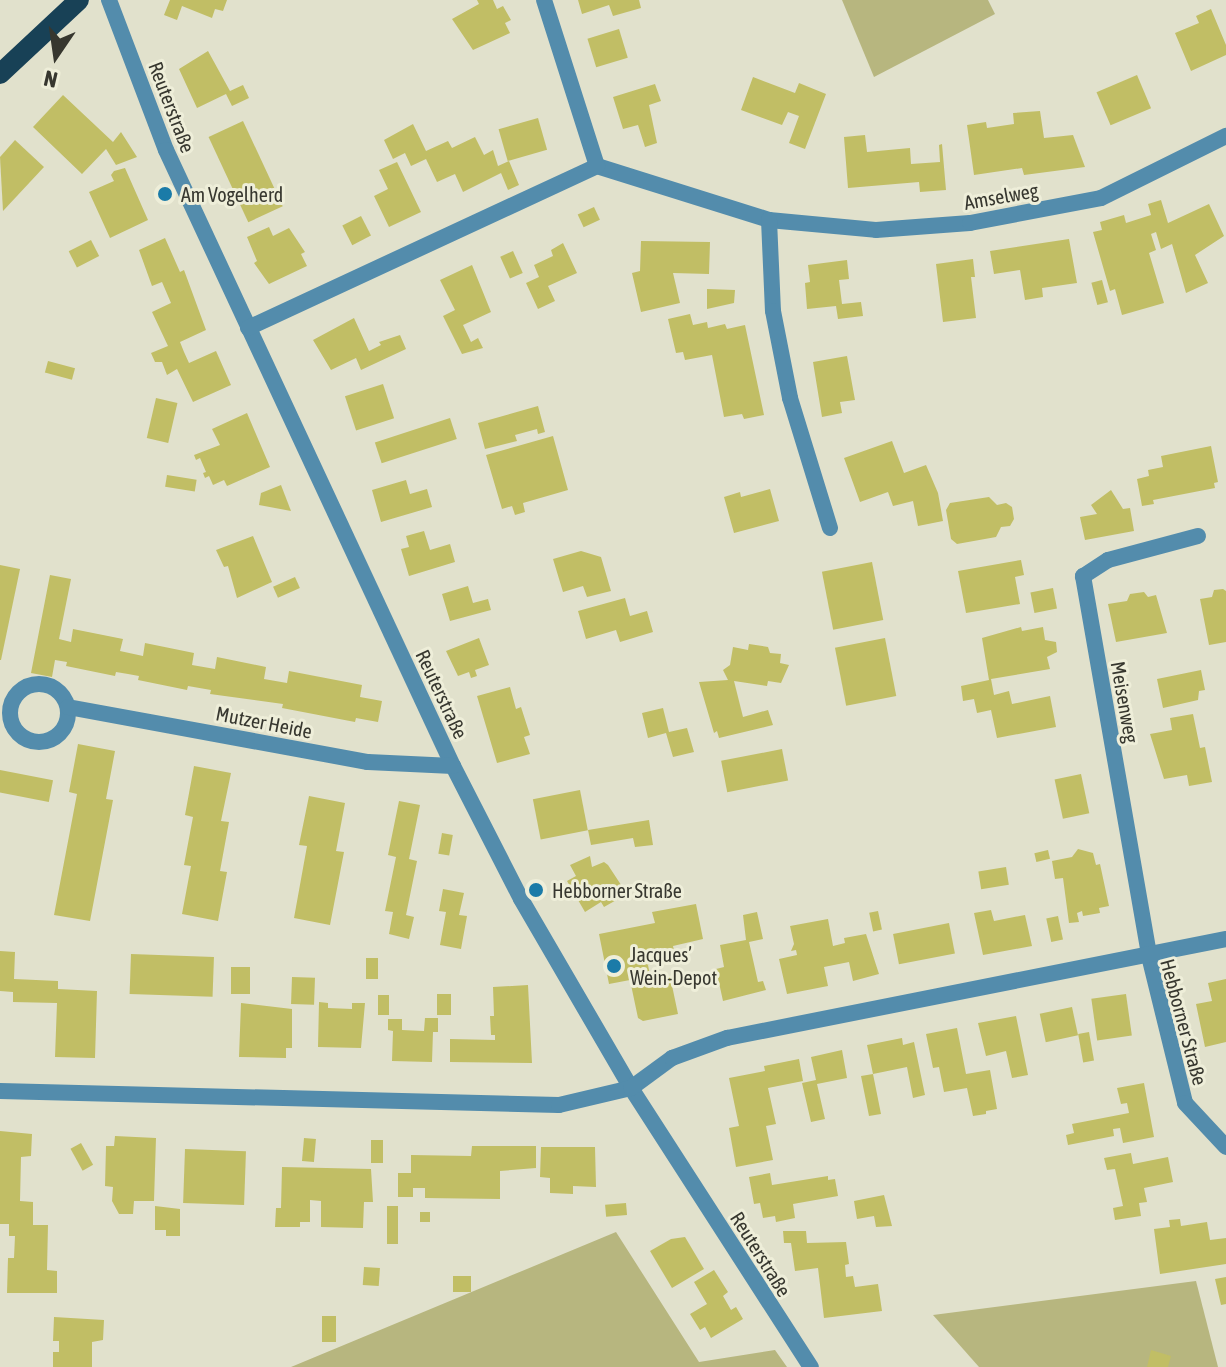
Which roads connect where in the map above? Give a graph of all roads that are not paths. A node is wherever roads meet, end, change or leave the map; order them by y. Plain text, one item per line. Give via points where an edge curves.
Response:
1 (79, 0) edge
2 (109, 0) edge
3 (544, 0) edge
4 (0, 74) edge
5 (1226, 136) edge
6 (597, 166) junction
7 (769, 220) junction
8 (248, 328) junction
9 (830, 528) dead end
10 (1198, 536) dead end
11 (68, 707) dead end
12 (453, 766) junction
13 (1226, 939) edge
14 (1149, 956) junction
15 (631, 1088) junction
16 (0, 1091) edge
17 (1226, 1147) edge
18 (811, 1367) edge

1 - 4 main road
2 - 8 street, Reuterstraße via 166,150
3 - 6 street
5 - 7 street, Amselweg via 1101,198 970,223 876,230
6 - 7 street, Amselweg
6 - 8 street
7 - 9 street via 773,311 784,369
8 - 12 street, Reuterstraße
10 - 14 street, Meisenweg via 1108,560 1083,576
11 - 12 street, Mutzer Heide via 368,762
12 - 15 street, Reuterstraße via 521,899
13 - 14 street
14 - 15 street, Hebborner Straße via 727,1038 672,1058
14 - 17 street, Hebborner Straße via 1185,1103
15 - 16 street, Hebborner Straße via 559,1105
15 - 18 street, Reuterstraße

